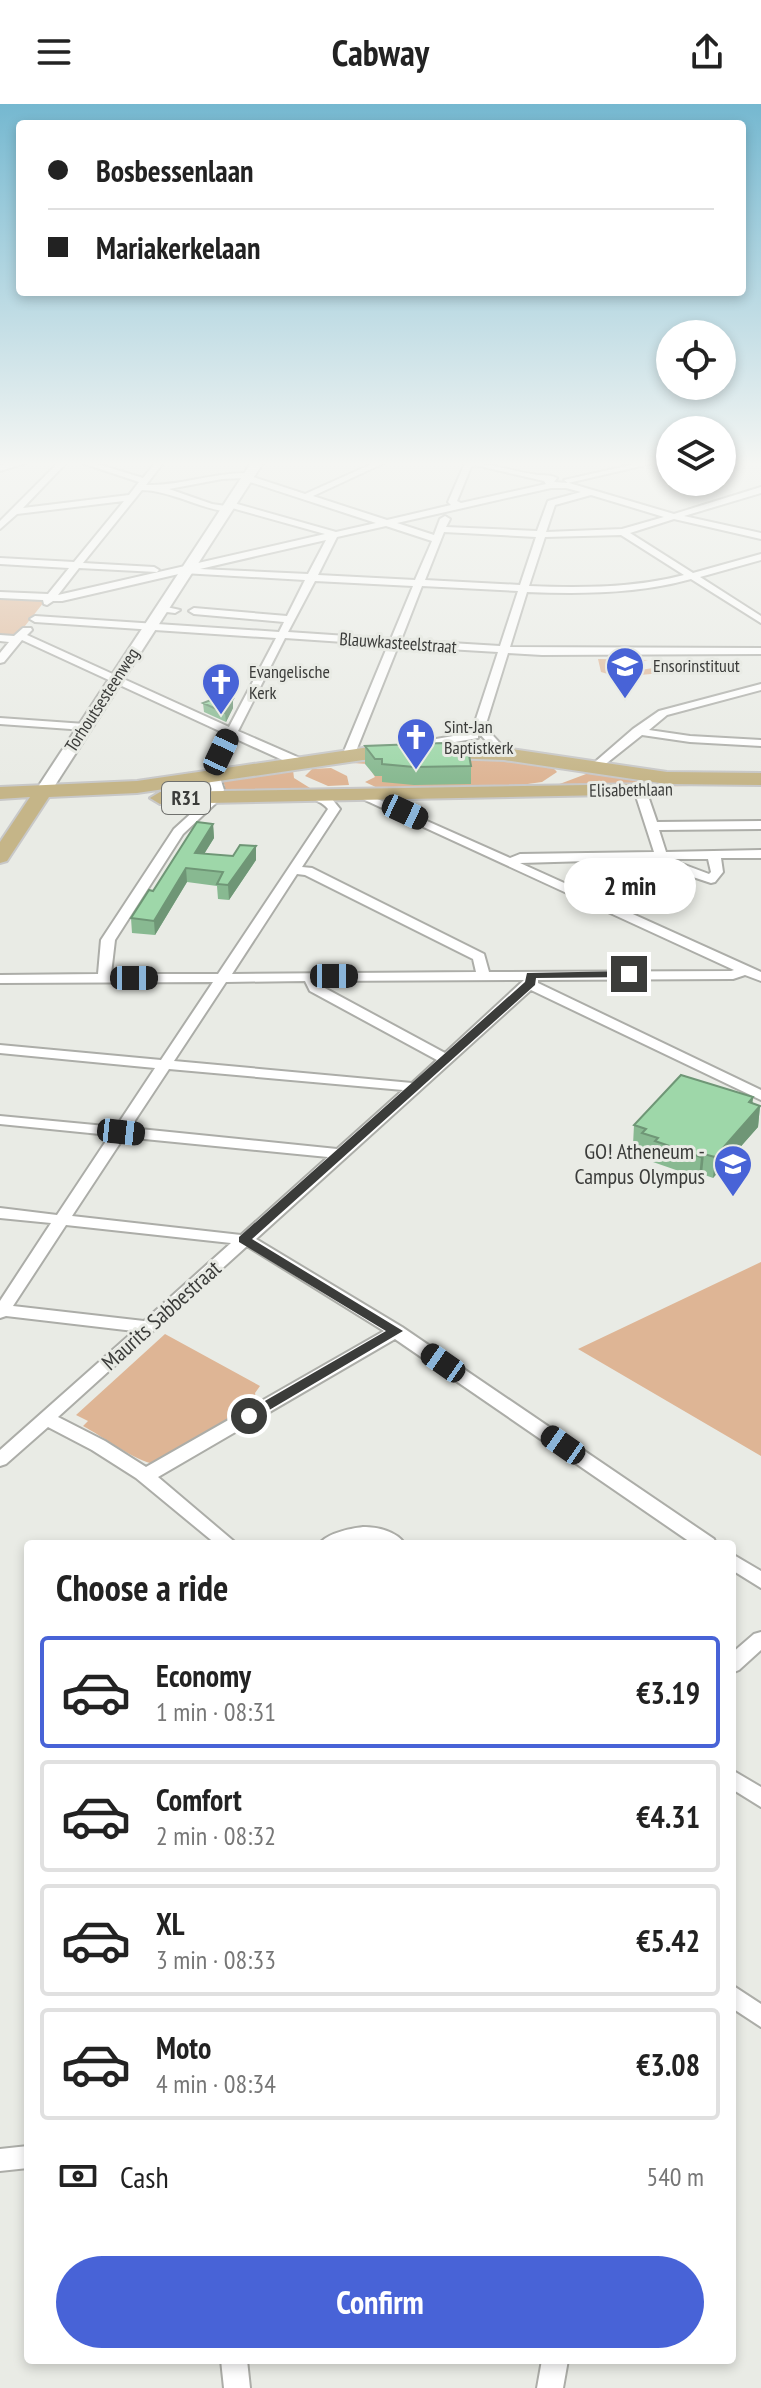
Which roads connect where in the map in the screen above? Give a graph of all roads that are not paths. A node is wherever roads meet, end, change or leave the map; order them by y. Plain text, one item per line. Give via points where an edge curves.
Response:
1 (71, 570) edge
2 (147, 570) edge
3 (187, 570) junction
4 (316, 570) edge
5 (423, 570) edge
6 (530, 570) edge
7 (682, 570) edge
8 (719, 570) edge
9 (161, 574) junction
10 (694, 577) junction
11 (311, 579) junction
12 (417, 585) junction
13 (523, 591) junction
14 (0, 595) edge
15 (52, 595) junction
16 (194, 611) dead end
17 (35, 619) junction
18 (290, 619) junction
19 (761, 620) edge
20 (150, 627) junction
21 (282, 635) junction
22 (0, 638) edge
23 (19, 638) junction
24 (393, 642) junction
25 (506, 650) junction
26 (761, 651) edge
27 (0, 660) edge
28 (116, 679) junction
29 (761, 687) edge
30 (0, 721) edge
31 (85, 727) junction
32 (481, 731) junction
33 (637, 731) junction
34 (231, 732) junction
35 (761, 743) edge
36 (413, 751) junction
37 (504, 754) junction
38 (348, 756) junction
39 (547, 760) junction
40 (303, 762) junction
41 (594, 768) junction
42 (214, 776) junction
43 (761, 779) edge
44 (556, 782) junction
45 (761, 789) edge
46 (177, 790) junction
47 (640, 790) junction
48 (0, 793) edge
49 (501, 793) junction
50 (370, 794) junction
51 (315, 795) junction
52 (39, 797) junction
53 (214, 797) junction
54 (0, 802) edge
55 (405, 812) junction
56 (189, 821) junction
57 (761, 825) edge
58 (651, 826) junction
59 (761, 854) edge
60 (714, 855) junction
61 (660, 856) junction
62 (0, 857) edge
63 (547, 858) junction
64 (512, 862) junction
65 (295, 870) junction
66 (538, 874) junction
67 (729, 962) junction
68 (756, 973) edge
69 (709, 974) junction
70 (309, 976) junction
71 (483, 976) junction
72 (224, 977) junction
73 (104, 978) junction
74 (0, 979) edge
75 (530, 980) junction
76 (0, 1049) edge
77 (444, 1058) junction
78 (167, 1064) junction
79 (413, 1087) junction
80 (761, 1096) edge
81 (0, 1120) edge
82 (121, 1132) junction
83 (340, 1154) junction
84 (0, 1213) edge
85 (62, 1220) junction
86 (244, 1240) junction
87 (1, 1311) edge
88 (148, 1327) junction
89 (396, 1331) junction
90 (47, 1419) junction
91 (0, 1460) edge
92 (147, 1475) junction
93 (223, 1540) edge
94 (339, 1540) edge
95 (391, 1540) edge
96 (701, 1540) edge
97 (736, 1564) edge
98 (761, 1581) edge
99 (761, 1639) edge
100 (736, 1661) edge
101 (736, 1781) edge
102 (761, 1798) edge
103 (736, 1998) edge
104 (761, 2017) edge
105 (24, 2157) edge
106 (0, 2160) edge
107 (234, 2364) edge
108 (554, 2364) edge
109 (237, 2388) edge
110 (550, 2388) edge

1 - 15 street
2 - 9 street
3 - 9 street
3 - 11 street
3 - 20 street, Torhoutsesteenweg via 168,609
4 - 11 street
5 - 12 street
6 - 13 street
7 - 10 street
8 - 10 street
9 - 15 street via 70,596
10 - 13 street via 620,589
10 - 19 street
11 - 12 street
11 - 18 street
12 - 13 street
12 - 24 street
13 - 25 street
14 - 15 street
15 - 17 street
16 - 18 street
17 - 20 street, Blauwkasteelstraat
17 - 23 street
18 - 21 street
20 - 21 street, Blauwkasteelstraat
20 - 28 street, Torhoutsesteenweg
21 - 24 street, Blauwkasteelstraat
21 - 34 street
22 - 23 street
23 - 27 street
23 - 28 street
24 - 25 street, Blauwkasteelstraat
24 - 38 street
25 - 26 street, Blauwkasteelstraat
25 - 32 street
28 - 31 street, Torhoutsesteenweg
28 - 34 street
29 - 33 street via 679,707
30 - 31 street
31 - 52 street, Torhoutsesteenweg
32 - 36 street, Elisabethlaan
32 - 37 street
33 - 35 street
33 - 41 street
34 - 40 street
34 - 42 street
36 - 37 main road, Elisabethlaan / R31
36 - 38 main road, Elisabethlaan / R31
37 - 39 main road, Elisabethlaan / R31
38 - 40 main road, Elisabethlaan / R31
39 - 41 main road, Elisabethlaan / R31
39 - 44 main road, Elisabethlaan via 561,772
40 - 42 main road, Elisabethlaan / R31
40 - 50 main road, Elisabethlaan / R31 via 299,777 307,783
41 - 43 main road, Elisabethlaan / R31 via 667,778
41 - 44 main road, Elisabethlaan / R31
42 - 46 main road, Elisabethlaan / R31
42 - 53 street via 219,786
44 - 49 main road, Elisabethlaan / R31
45 - 47 main road, Elisabethlaan / R31
46 - 52 main road, Elisabethlaan / R31
46 - 53 main road, Elisabethlaan / R31
46 - 56 street
47 - 49 main road, Elisabethlaan / R31
47 - 58 street
48 - 52 main road, Elisabethlaan / R31
49 - 50 main road, Elisabethlaan / R31
50 - 51 main road, Elisabethlaan / R31
50 - 55 street
50 - 55 street
51 - 53 main road, Elisabethlaan / R31
51 - 65 street via 334,809
52 - 54 main road, Elisabethlaan / R31
52 - 62 main road, Torhoutsesteenweg
53 - 56 street
55 - 64 street
56 - 73 street via 108,940
57 - 58 street
58 - 61 street
59 - 60 street
60 - 61 street
60 - 61 street via 717,872 711,879 664,863
61 - 63 street
63 - 64 street
63 - 66 street via 537,864
64 - 66 street
65 - 71 street via 308,871 479,957
65 - 72 street
66 - 67 street
67 - 68 street
67 - 69 street
68 - 69 street
69 - 75 street
70 - 71 street
70 - 72 street
70 - 77 street via 315,988
71 - 75 street
72 - 73 street
72 - 78 street
73 - 74 street
75 - 77 street, Maurits Sabbestraat
75 - 80 street
76 - 78 street
77 - 79 street, Maurits Sabbestraat
78 - 79 street
78 - 82 street
79 - 83 street, Maurits Sabbestraat
81 - 82 street
82 - 83 street
82 - 85 street
83 - 86 street, Maurits Sabbestraat
84 - 85 street
85 - 86 street
85 - 87 street
86 - 88 street, Maurits Sabbestraat
86 - 89 street
87 - 88 street
88 - 90 street, Maurits Sabbestraat
89 - 92 street
89 - 96 street
90 - 91 street, Maurits Sabbestraat
90 - 92 street via 105,1445
92 - 93 street
94 - 95 street via 361,1532
97 - 98 street
99 - 100 street
101 - 102 street
103 - 104 street
105 - 106 street
107 - 109 street
108 - 110 street

